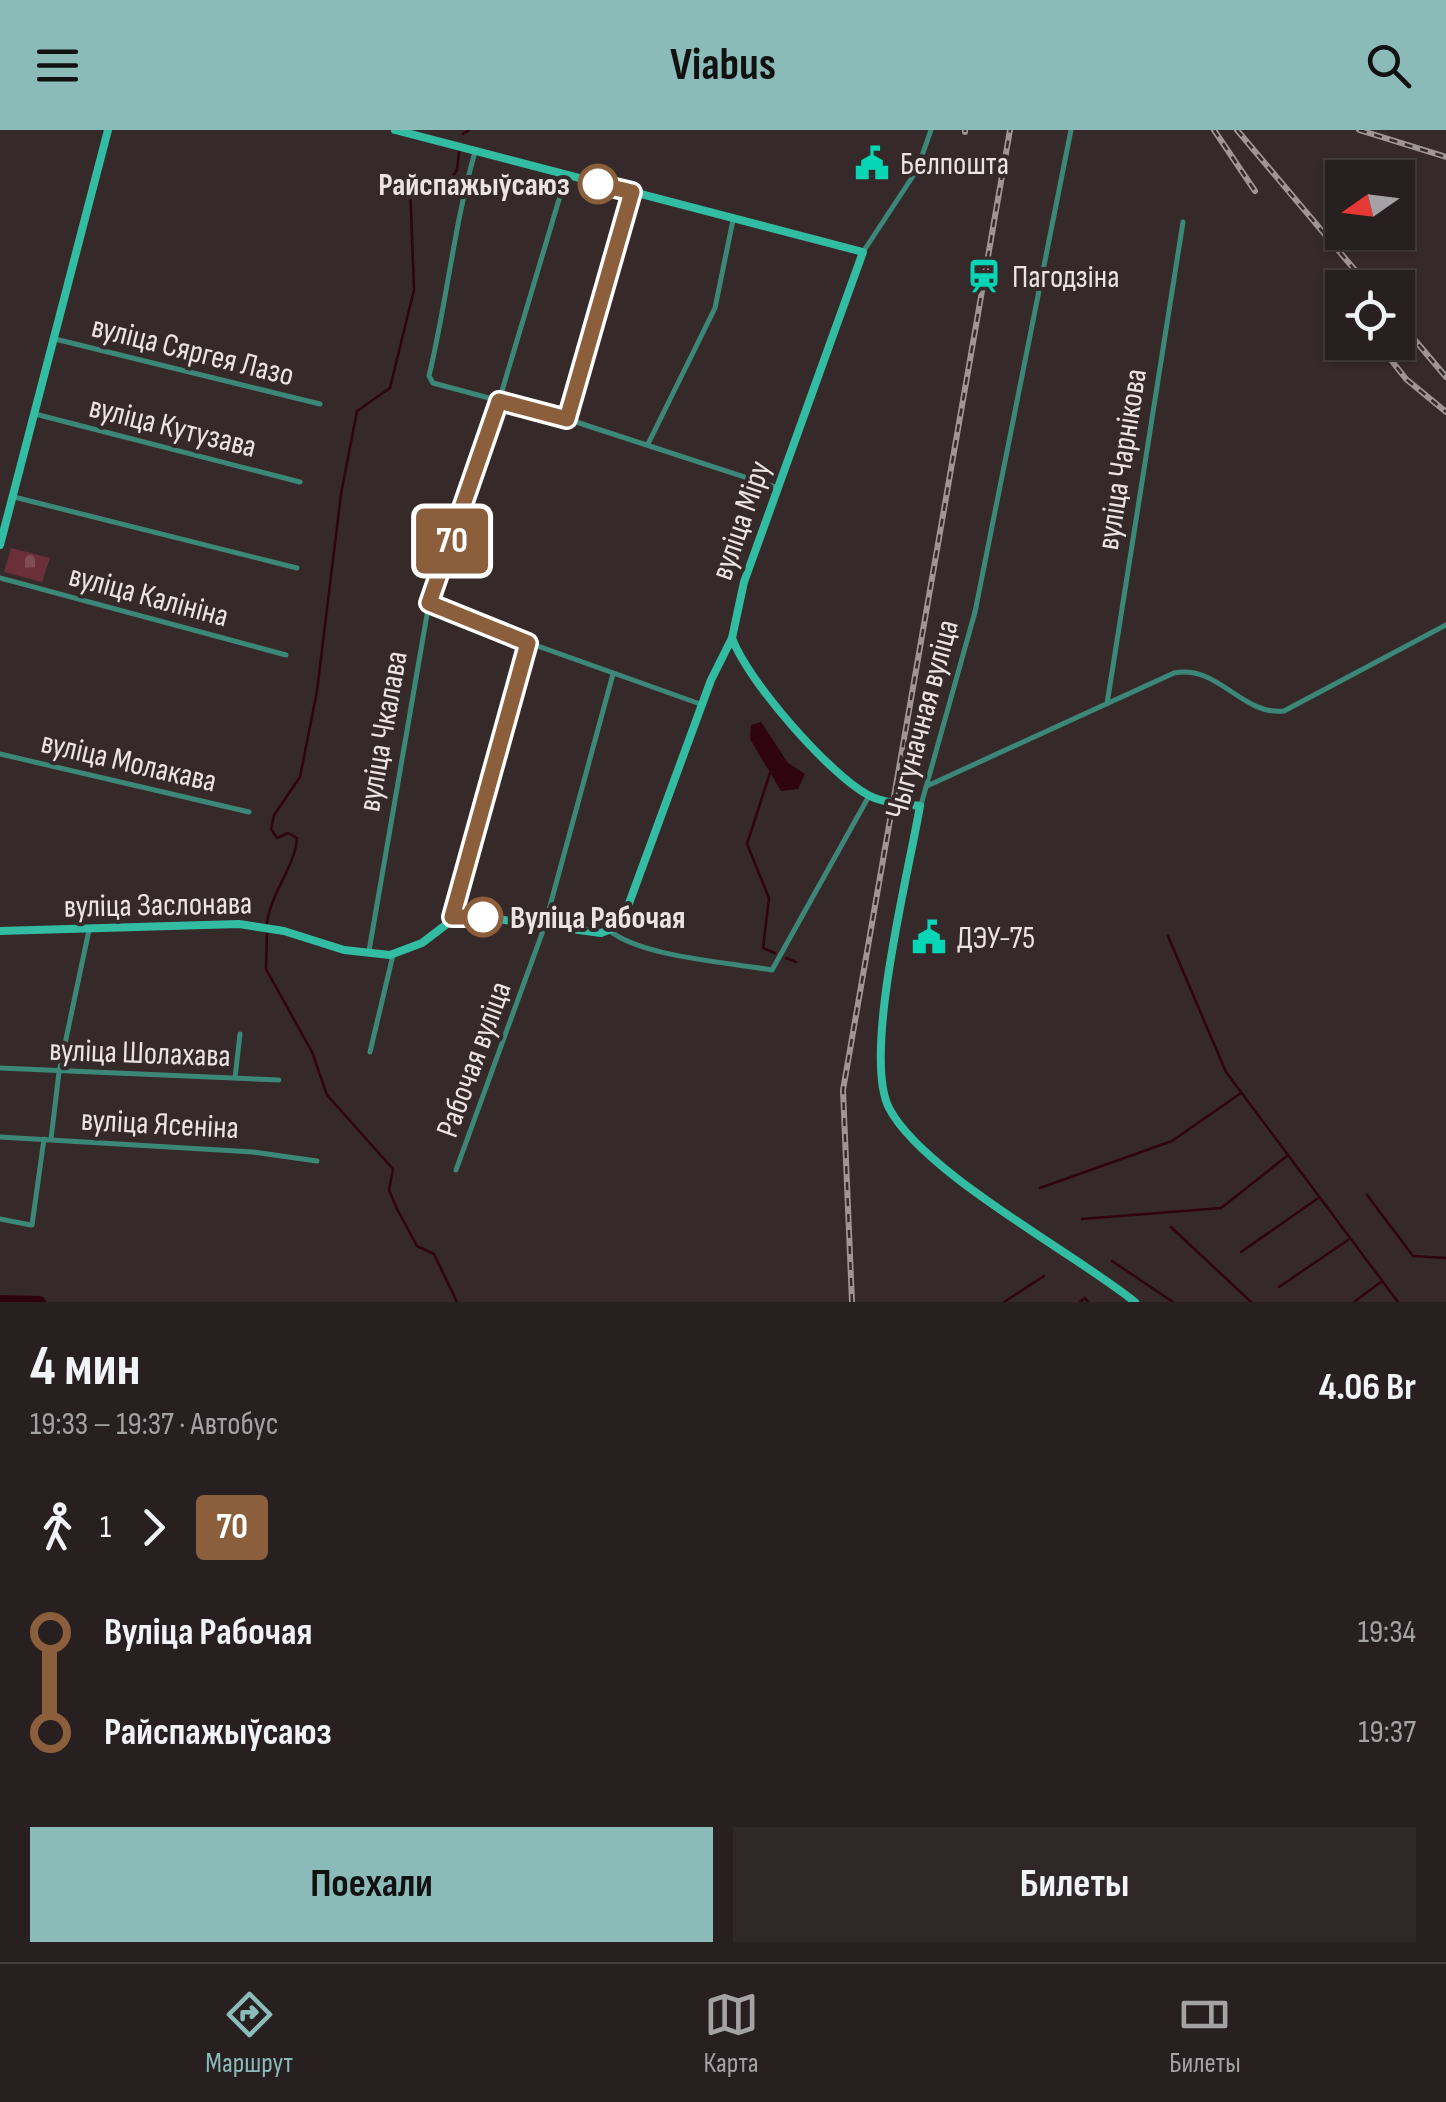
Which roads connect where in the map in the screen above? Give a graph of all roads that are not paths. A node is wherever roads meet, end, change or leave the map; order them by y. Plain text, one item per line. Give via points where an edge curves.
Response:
1 (108, 130) edge
2 (395, 130) edge
3 (931, 130) edge
4 (1071, 130) edge
5 (475, 152) junction
6 (566, 176) junction
7 (632, 192) junction
8 (733, 220) junction
9 (1183, 222) dead end
10 (863, 252) junction
11 (55, 340) junction
12 (499, 401) junction
13 (320, 404) dead end
14 (35, 414) junction
15 (567, 419) junction
16 (648, 444) junction
17 (300, 482) dead end
18 (778, 488) junction
19 (13, 497) junction
20 (0, 546) edge
21 (297, 568) dead end
22 (0, 578) edge
23 (429, 603) junction
24 (1446, 625) edge
25 (732, 638) junction
26 (528, 643) junction
27 (286, 655) dead end
28 (612, 674) junction
29 (1107, 704) junction
30 (703, 705) junction
31 (0, 754) edge
32 (927, 786) junction
33 (869, 796) junction
34 (920, 806) junction
35 (249, 812) dead end
36 (452, 917) junction
37 (544, 928) junction
38 (90, 930) junction
39 (0, 931) edge
40 (610, 931) junction
41 (368, 954) junction
42 (393, 954) junction
43 (240, 1034) dead end
44 (370, 1052) dead end
45 (0, 1068) edge
46 (58, 1072) junction
47 (235, 1078) junction
48 (279, 1080) dead end
49 (0, 1136) edge
50 (48, 1139) junction
51 (317, 1161) dead end
52 (456, 1170) dead end
53 (0, 1219) edge
54 (1135, 1302) edge

1 - 11 street
2 - 5 street
3 - 10 street, вуліца Міру via 916,170
4 - 32 street, Чыгуначная вуліца via 975,612
5 - 6 street
5 - 12 street via 429,376 433,383
6 - 7 street
6 - 12 street, вуліца Чкалава
7 - 8 street
7 - 15 street
8 - 10 street
8 - 16 street via 715,308
9 - 29 street, вуліца Чарнікова
10 - 18 street, вуліца Міру
11 - 13 street, вуліца Сяргея Лазо
11 - 14 street
12 - 15 street
12 - 23 street, вуліца Чкалава
14 - 17 street, вуліца Кутузава
14 - 19 street
15 - 16 street
16 - 18 street
18 - 25 street, вуліца Міру
19 - 20 street
19 - 21 street
22 - 27 street, вуліца Калініна
23 - 26 street
23 - 41 street, вуліца Чкалава
24 - 29 street via 1284,710 1259,709 1210,677 1185,671
25 - 30 street, вуліца Міру
25 - 33 street via 787,718
26 - 28 street
26 - 36 street
28 - 30 street
28 - 37 street, Рабочая вуліца
29 - 32 street
30 - 40 street, вуліца Міру via 624,917
31 - 35 street, вуліца Молакава
32 - 34 street, Чыгуначная вуліца
33 - 34 street
33 - 40 street via 772,970 648,950
34 - 54 street, Чыгуначная вуліца via 878,1051 888,1105 903,1129 950,1172
36 - 37 street via 472,914
36 - 42 street, вуліца Заслонава via 422,944
37 - 40 street
37 - 52 street, Рабочая вуліца
38 - 39 street, вуліца Заслонава
38 - 41 street, вуліца Заслонава via 239,924
38 - 46 street
41 - 42 street, вуліца Заслонава
42 - 44 street
43 - 47 street
45 - 46 street, вуліца Шолахава
46 - 47 street, вуліца Шолахава
46 - 50 street
47 - 48 street, вуліца Шолахава
49 - 50 street, вуліца Ясеніна
50 - 51 street, вуліца Ясеніна
50 - 53 street via 34,1226

